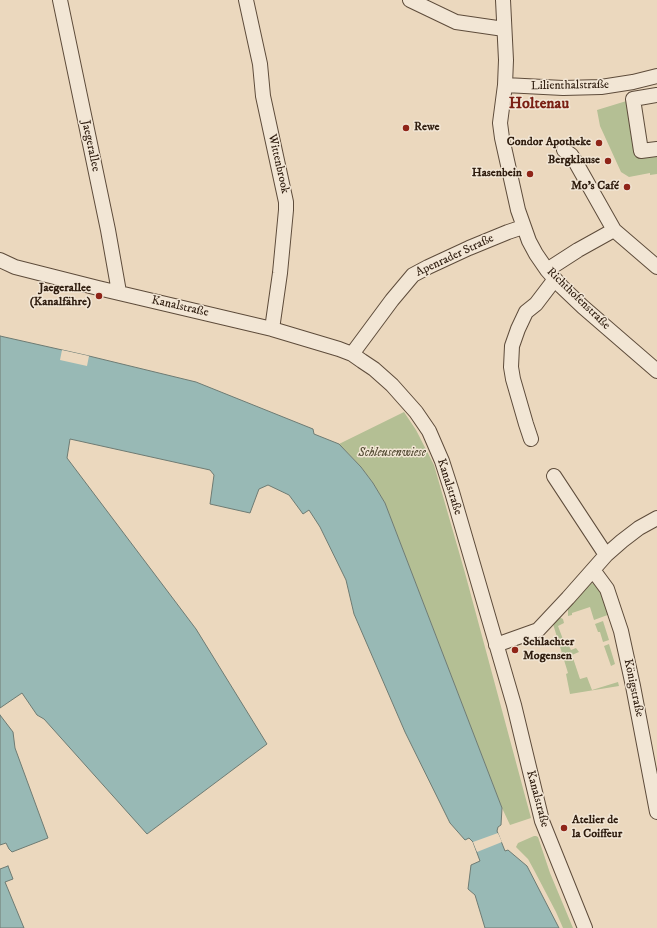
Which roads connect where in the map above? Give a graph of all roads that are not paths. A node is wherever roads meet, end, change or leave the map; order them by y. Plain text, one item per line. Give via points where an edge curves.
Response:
1 (60, 0) edge
2 (246, 0) edge
3 (410, 0) edge
4 (503, 0) edge
5 (504, 29) junction
6 (657, 76) edge
7 (505, 85) junction
8 (657, 95) edge
9 (657, 149) edge
10 (564, 150) dead end
11 (524, 227) junction
12 (614, 230) junction
13 (0, 260) edge
14 (657, 267) edge
15 (551, 275) junction
16 (119, 292) junction
17 (272, 329) junction
18 (352, 354) junction
19 (657, 371) edge
20 (531, 439) dead end
21 (554, 476) dead end
22 (657, 518) edge
23 (606, 555) junction
24 (592, 570) junction
25 (496, 645) junction
26 (657, 812) edge
27 (585, 928) edge

1 - 16 street, Jaegerallee
2 - 17 street, Wittenbrook via 286,202 282,257
3 - 5 street via 456,22
4 - 5 street, Richthofenstraße
5 - 7 street, Richthofenstraße
6 - 7 street, Lilienthalstraße via 601,87
7 - 11 street, Richthofenstraße via 500,123 502,138
8 - 9 street via 633,98 641,151
10 - 12 street via 575,160
11 - 15 street, Richthofenstraße via 536,254
11 - 18 street, Apenrader Straße via 469,248 413,275
12 - 14 street
12 - 15 street via 578,250
13 - 16 street, Kanalstraße via 16,267
15 - 19 street, Richthofenstraße via 583,307
15 - 20 street via 536,304 526,312 512,346 513,379
16 - 17 street, Kanalstraße
17 - 18 street, Kanalstraße
18 - 25 street, Kanalstraße via 392,385 429,431 452,492
21 - 23 street
22 - 23 street via 634,532
23 - 24 street
24 - 25 street via 538,630
24 - 26 street, Königstraße via 607,589 621,631
25 - 27 street, Kanalstraße via 514,705 542,821

